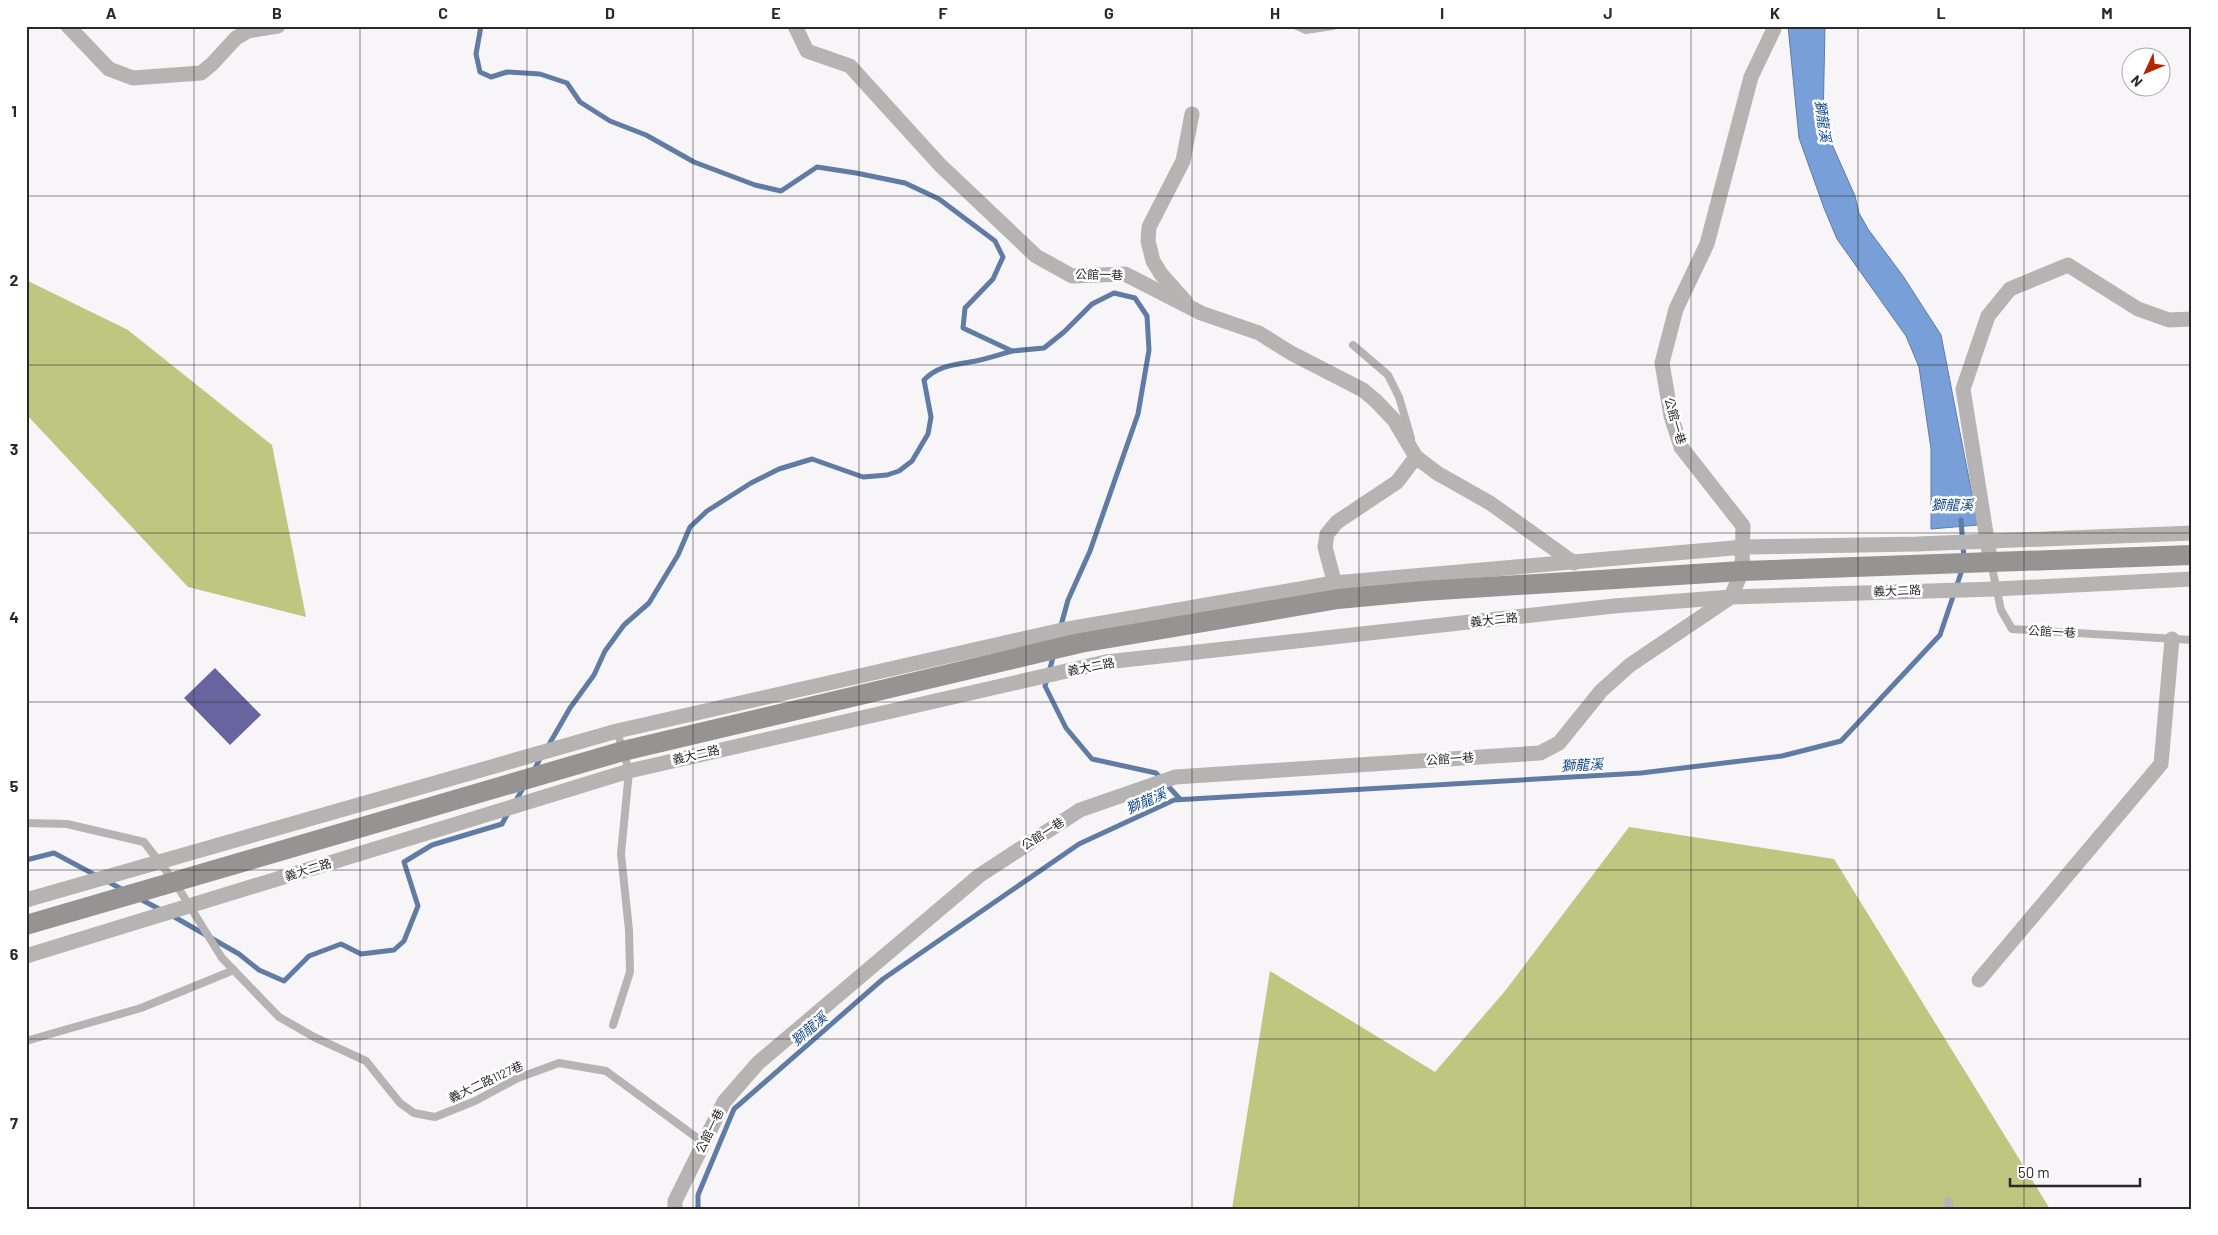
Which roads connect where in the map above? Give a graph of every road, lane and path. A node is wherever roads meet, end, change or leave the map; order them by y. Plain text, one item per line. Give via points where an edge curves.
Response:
1 (68, 26) edge
2 (278, 26) edge
3 (795, 26) edge
4 (1296, 26) edge
5 (1333, 26) edge
6 (1773, 26) edge
7 (1192, 114) dead end
8 (1201, 313) junction
9 (2192, 319) edge
10 (1353, 345) dead end
11 (1416, 457) junction
12 (2192, 533) edge
13 (1987, 542) junction
14 (1744, 547) junction
15 (2192, 555) edge
16 (1572, 562) junction
17 (1991, 563) junction
18 (1742, 571) junction
19 (2192, 579) edge
20 (1598, 580) junction
21 (1996, 589) junction
22 (1336, 591) junction
23 (1731, 597) junction
24 (2172, 638) junction
25 (2192, 640) edge
26 (617, 730) junction
27 (623, 751) junction
28 (629, 771) junction
29 (26, 824) edge
30 (158, 861) junction
31 (174, 882) junction
32 (26, 900) edge
33 (190, 907) junction
34 (26, 925) edge
35 (26, 956) edge
36 (234, 970) junction
37 (1979, 980) dead end
38 (613, 1025) dead end
39 (26, 1042) edge
40 (704, 1143) junction
41 (675, 1209) edge

1 - 2 street via 109,69 133,78 201,73 236,38 248,31
3 - 8 street, 公館一巷 via 807,51 850,66 940,165 1036,256 1072,276 1125,274
4 - 5 lane via 1306,30
6 - 14 street, 公館一巷 via 1751,76 1707,244 1676,310 1662,363 1671,416 1681,447 1743,526
7 - 8 street via 1183,161 1149,226 1148,241 1160,274
8 - 11 street, 公館一巷 via 1259,333 1363,390 1394,420
9 - 13 street, 公館一巷 via 2168,320 2138,309 2068,265 2010,289 1988,316 1963,389
10 - 11 lane via 1388,375 1399,397
11 - 16 street, 公館一巷 via 1490,503
11 - 22 street via 1397,482 1337,522 1327,534 1325,547
12 - 13 street, 義大二路
13 - 14 street, 義大二路
13 - 17 street, 公館一巷
14 - 16 street, 義大二路
14 - 18 street, 公館一巷
15 - 17 street, 義大二路
16 - 20 street, 公館一巷
16 - 22 street, 義大二路
17 - 18 street, 義大二路
17 - 21 lane, 公館一巷
18 - 20 street, 義大二路
18 - 23 street, 公館一巷
19 - 21 street, 義大二路
20 - 22 street, 義大二路 via 1423,591
21 - 23 street, 義大二路
21 - 24 lane, 公館一巷 via 2001,610 2012,629
22 - 26 street, 義大二路 via 1062,630
22 - 27 street, 義大二路 via 1080,643
23 - 28 street, 義大二路 via 1614,606 1106,662
23 - 40 street, 公館一巷 via 1630,665 1601,691 1559,743 1540,753 1175,777 1080,810 980,876 758,1063 724,1102
24 - 25 lane, 公館一巷
24 - 37 street via 2161,764
26 - 27 lane
26 - 30 street, 義大二路
27 - 28 lane
27 - 31 street, 義大二路
28 - 33 street, 義大二路
28 - 38 lane via 621,854 630,972
29 - 30 lane, 義大二路1127巷 via 68,824 144,842
30 - 31 lane, 義大二路1127巷
30 - 32 street, 義大二路
31 - 33 lane, 義大二路1127巷
31 - 34 street, 義大二路
33 - 35 street, 義大二路
33 - 36 lane, 義大二路1127巷 via 222,958
36 - 39 lane via 141,1008
36 - 40 lane, 義大二路1127巷 via 279,1016 314,1037 366,1061 400,1103 414,1113 434,1117 475,1101 518,1078 559,1064 606,1072
40 - 41 street, 公館一巷 via 675,1201

